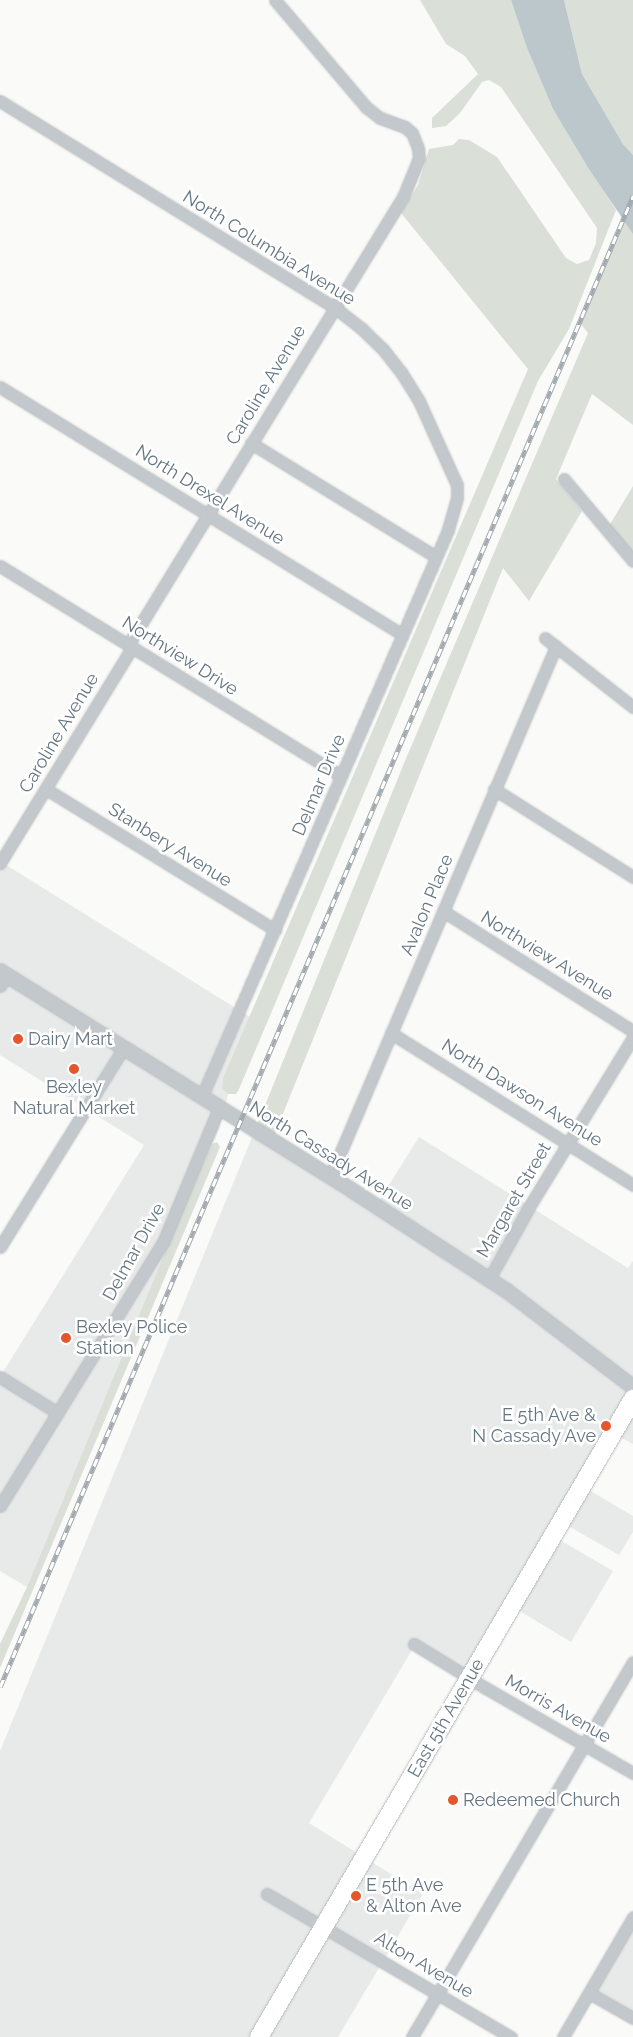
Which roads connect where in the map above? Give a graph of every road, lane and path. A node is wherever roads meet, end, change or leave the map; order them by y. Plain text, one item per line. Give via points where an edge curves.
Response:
1 (275, 0) edge
2 (0, 101) edge
3 (334, 307) junction
4 (0, 387) edge
5 (251, 443) junction
6 (564, 479) dead end
7 (457, 485) joint
8 (208, 514) junction
9 (436, 558) junction
10 (633, 561) edge
11 (0, 566) edge
12 (402, 634) junction
13 (545, 638) dead end
14 (130, 646) junction
15 (556, 646) junction
16 (633, 707) edge
17 (341, 776) junction
18 (46, 789) junction
19 (494, 789) junction
20 (0, 863) edge
21 (633, 877) edge
22 (443, 911) junction
23 (276, 930) junction
24 (2, 977) edge
25 (633, 1031) edge
26 (392, 1033) junction
27 (633, 1037) edge
28 (124, 1047) junction
29 (202, 1096) junction
30 (219, 1108) junction
31 (568, 1143) junction
32 (330, 1177) junction
33 (633, 1185) edge
34 (0, 1247) edge
35 (489, 1279) junction
36 (0, 1377) edge
37 (633, 1387) edge
38 (633, 1399) edge
39 (58, 1413) junction
40 (0, 1506) edge
41 (414, 1644) dead end
42 (633, 1662) edge
43 (469, 1678) junction
44 (584, 1744) junction
45 (633, 1773) edge
46 (267, 1894) dead end
47 (633, 1917) edge
48 (324, 1927) junction
49 (438, 1993) junction
50 (589, 1993) junction
51 (633, 2018) edge
52 (259, 2037) edge
53 (412, 2037) edge
54 (511, 2037) edge
55 (563, 2037) edge

1 - 3 street, Caroline Avenue via 366,108 380,118 404,127 416,139 419,158 410,183
2 - 3 street, North Columbia Avenue
3 - 5 street, Caroline Avenue
3 - 7 street, North Columbia Avenue via 382,348 401,372 419,401
4 - 8 street, North Drexel Avenue
5 - 8 street, Caroline Avenue
5 - 9 street
6 - 10 street
7 - 9 street, Delmar Drive via 454,509
8 - 12 street, North Drexel Avenue
8 - 14 street, Caroline Avenue
9 - 12 street, Delmar Drive
11 - 14 street, Northview Drive
12 - 17 street, Delmar Drive
13 - 15 street
14 - 17 street, Northview Drive
14 - 18 street, Caroline Avenue
15 - 16 street
15 - 19 street, Avalon Place
17 - 23 street, Delmar Drive
18 - 20 street, Caroline Avenue
18 - 23 street, Stanbery Avenue
19 - 21 street
19 - 22 street, Avalon Place
22 - 25 street, Northview Avenue
22 - 26 street, Avalon Place
23 - 29 street, Delmar Drive
24 - 28 street, North Cassady Avenue
26 - 31 street, North Dawson Avenue
26 - 32 street, Avalon Place
27 - 31 street, Margaret Street
28 - 29 street, North Cassady Avenue
28 - 34 street
29 - 30 street, North Cassady Avenue
30 - 32 street, North Cassady Avenue
30 - 39 street, Delmar Drive via 164,1240
31 - 33 street, North Dawson Avenue
31 - 35 street, Margaret Street
32 - 35 street, North Cassady Avenue
35 - 37 street, North Cassady Avenue
36 - 39 street
38 - 43 main road, East 5th Avenue
39 - 40 street, Delmar Drive
41 - 43 street, Morris Avenue
42 - 44 street
43 - 44 street, Morris Avenue
43 - 48 main road, East 5th Avenue
44 - 45 street, Morris Avenue
44 - 49 street
46 - 48 street, Alton Avenue
47 - 50 street
48 - 49 street, Alton Avenue
48 - 52 main road, East 5th Avenue
49 - 53 street
49 - 54 street, Alton Avenue
50 - 51 street
50 - 55 street

